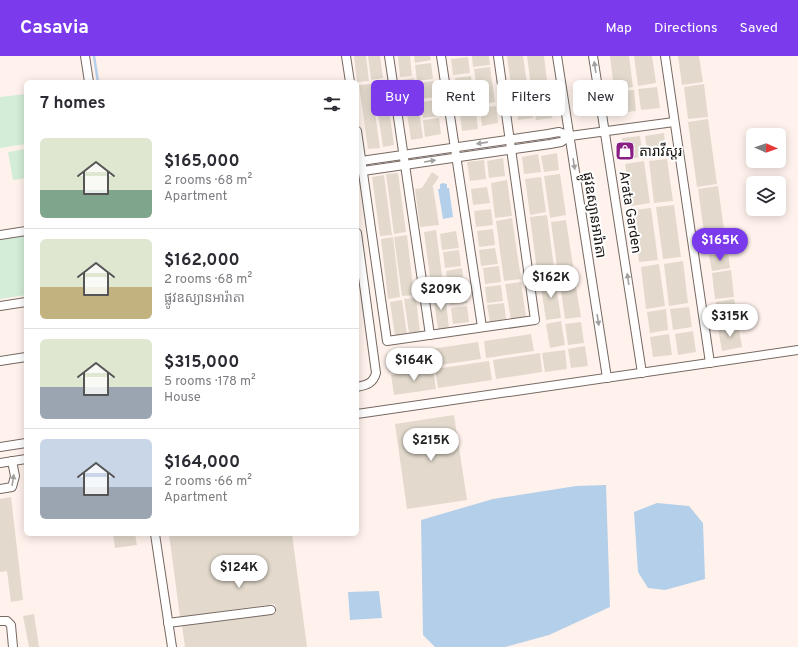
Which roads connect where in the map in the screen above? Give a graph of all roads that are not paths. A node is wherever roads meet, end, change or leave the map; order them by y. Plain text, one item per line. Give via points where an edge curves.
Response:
1 (85, 56) edge
2 (346, 56) edge
3 (389, 56) edge
4 (441, 56) edge
5 (498, 56) edge
6 (557, 56) edge
7 (594, 56) edge
8 (665, 56) edge
9 (88, 80) edge
10 (350, 80) edge
11 (674, 122) junction
12 (605, 131) junction
13 (570, 136) junction
14 (509, 139) junction
15 (359, 143) edge
16 (455, 147) junction
17 (511, 150) junction
18 (404, 154) junction
19 (457, 157) junction
20 (362, 161) junction
21 (405, 165) junction
22 (363, 171) junction
23 (24, 231) edge
24 (0, 235) edge
25 (359, 267) edge
26 (24, 302) edge
27 (0, 306) edge
28 (482, 327) junction
29 (430, 335) junction
30 (798, 350) edge
31 (24, 357) edge
32 (0, 361) edge
33 (710, 363) junction
34 (642, 373) junction
35 (607, 378) junction
36 (359, 386) edge
37 (359, 414) edge
38 (24, 443) edge
39 (0, 447) edge
40 (24, 459) edge
41 (12, 461) junction
42 (0, 463) edge
43 (0, 489) edge
44 (155, 536) edge
45 (272, 610) dead end
46 (0, 621) edge
47 (168, 623) junction
48 (13, 647) edge
49 (172, 647) edge

1 - 9 street
2 - 10 street
3 - 18 street
4 - 16 street
5 - 14 street
6 - 13 street, ផ្លូវឧស្យានអារ៉ាតា
12 -> 7 street, Arata Garden
8 - 11 street
11 - 12 street
11 - 33 street
12 - 13 street
34 -> 12 street, Arata Garden
13 - 14 street via 559,132
13 - 17 street via 561,142
13 -> 35 street, ផ្លូវឧស្យានអារ៉ាតា
14 -> 16 street
14 - 17 street
15 - 20 street
16 - 18 street
16 - 19 street
17 - 19 street
17 - 28 street via 535,320
18 - 20 street
18 - 21 street
21 -> 19 street
19 - 28 street
20 - 22 street
21 - 22 street
21 - 29 street
22 - 29 street via 387,341
23 - 24 street
25 - 36 street via 376,373 371,382
26 - 27 street
28 - 29 street
30 - 33 street
31 - 32 street
33 - 34 street
34 - 35 street
35 - 37 street
38 - 39 street
40 - 41 street
41 - 42 street
43 -> 41 street via 12,487 15,476
44 - 47 street
45 - 47 street
46 - 48 street via 7,621 11,625
47 - 49 street

